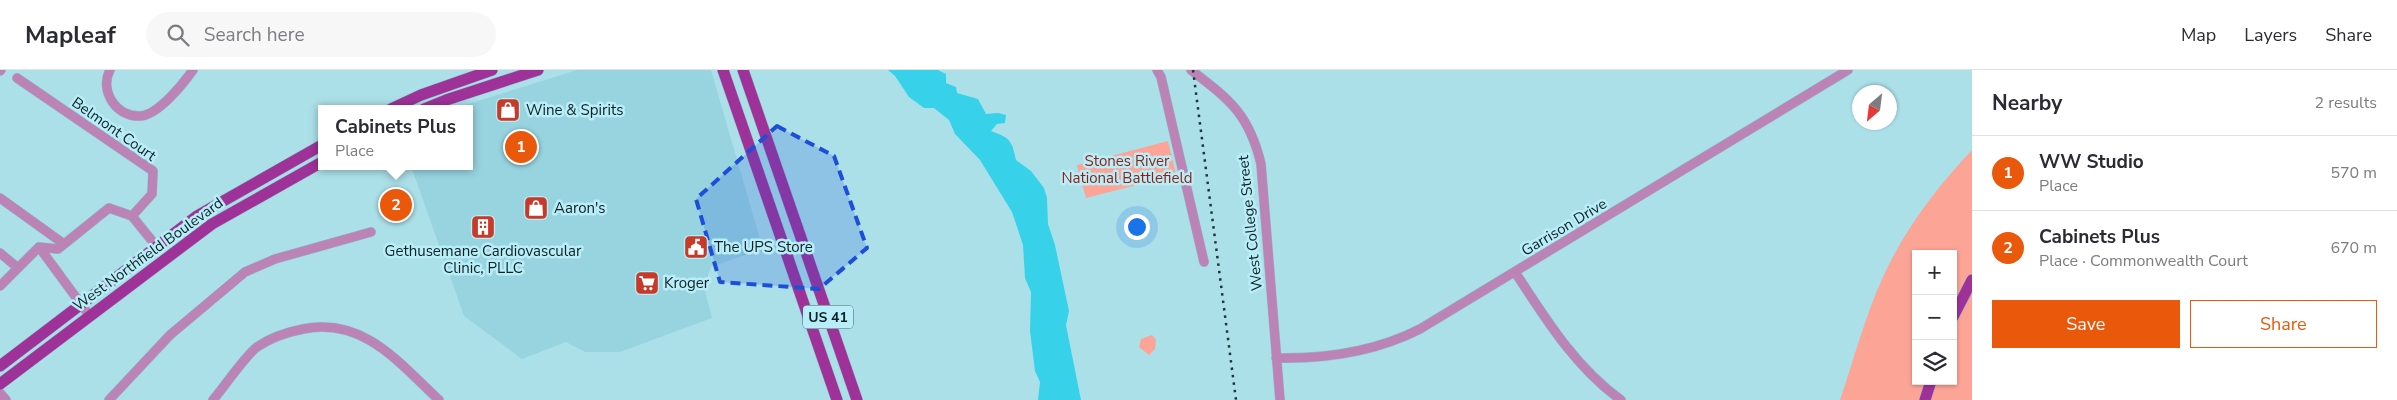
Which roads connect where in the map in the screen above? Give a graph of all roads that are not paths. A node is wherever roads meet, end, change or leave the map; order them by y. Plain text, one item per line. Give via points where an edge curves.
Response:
1 (110, 70) edge
2 (193, 70) edge
3 (492, 70) edge
4 (538, 70) edge
5 (723, 70) edge
6 (743, 70) edge
7 (1157, 70) edge
8 (1191, 70) edge
9 (1848, 70) edge
10 (17, 78) dead end
11 (400, 105) edge
12 (434, 105) edge
13 (318, 147) edge
14 (318, 164) edge
15 (245, 188) junction
16 (0, 198) edge
17 (787, 199) junction
18 (252, 200) junction
19 (770, 204) junction
20 (132, 216) junction
21 (371, 232) dead end
22 (64, 244) junction
23 (38, 247) junction
24 (157, 247) junction
25 (0, 253) edge
26 (1204, 262) dead end
27 (811, 266) junction
28 (18, 268) junction
29 (793, 272) junction
30 (1515, 272) junction
31 (1972, 280) edge
32 (0, 286) edge
33 (81, 304) junction
34 (1957, 310) edge
35 (89, 315) junction
36 (842, 356) junction
37 (1276, 358) junction
38 (824, 362) junction
39 (0, 366) edge
40 (0, 384) edge
41 (1930, 385) edge
42 (0, 393) edge
43 (6, 400) edge
44 (109, 400) edge
45 (213, 400) edge
46 (439, 400) edge
47 (837, 400) edge
48 (857, 400) edge
49 (1280, 400) edge
50 (1621, 400) edge
51 (1925, 400) edge

1 - 2 street via 106,83 108,95 116,107 141,116 160,106
3 - 11 main road
4 - 12 main road
5 - 19 main road, US 41
6 - 17 main road, US 41
7 - 26 street
8 - 37 street, West College Street via 1235,107 1255,138 1261,164
9 - 30 street, Garrison Drive
10 - 20 street, Belmont Court via 153,171 152,194
13 - 15 main road, West Northfield Boulevard
14 - 18 main road, West Northfield Boulevard
15 - 18 main road
15 - 24 main road, West Northfield Boulevard via 197,216
16 - 22 street
17 - 19 main road
17 - 27 main road, US 41
18 - 35 main road, West Northfield Boulevard via 212,224
19 - 29 main road, US 41
20 - 22 street via 109,208
20 - 24 street
21 - 44 street via 275,259 245,272 170,336
22 - 23 street via 58,249
23 - 28 street
23 - 33 street
24 - 33 main road, West Northfield Boulevard
25 - 28 street
27 - 29 main road
27 - 36 main road, US 41
28 - 32 street
29 - 38 main road, US 41
30 - 37 street, Garrison Drive via 1400,339 1353,353
30 - 50 street via 1554,332 1590,374
31 - 34 main road
33 - 35 street
33 - 39 main road, West Northfield Boulevard
35 - 40 main road, West Northfield Boulevard
36 - 38 main road
36 - 48 main road, US 41
37 - 49 street, West College Street
38 - 47 main road, US 41
41 - 51 main road
42 - 43 street
45 - 46 street via 257,347 288,332 338,327 366,337 384,349

